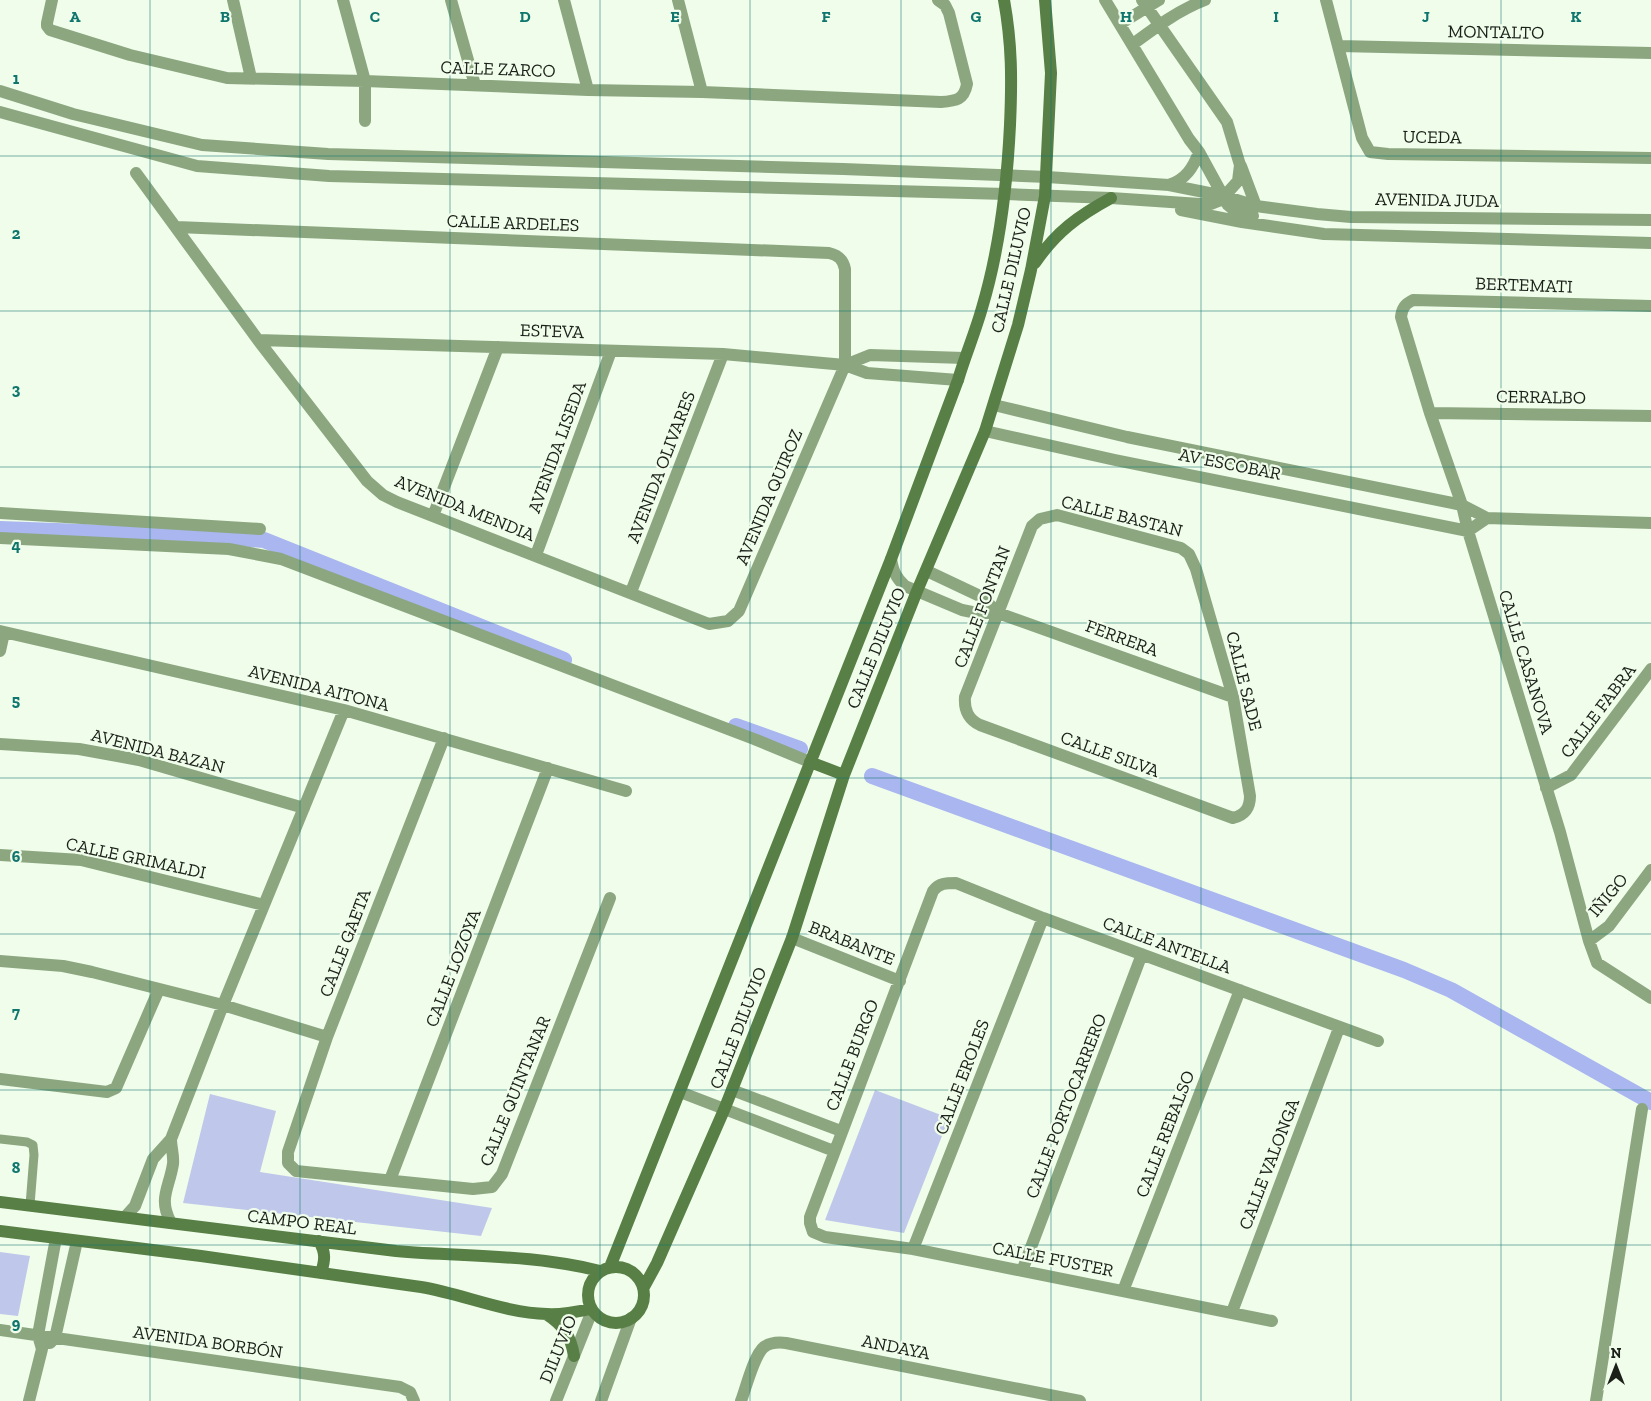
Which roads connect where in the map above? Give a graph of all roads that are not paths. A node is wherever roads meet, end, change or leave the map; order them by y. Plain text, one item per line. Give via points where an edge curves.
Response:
1 (52, 0) edge
2 (233, 0) edge
3 (343, 0) edge
4 (451, 0) edge
5 (564, 0) edge
6 (678, 0) edge
7 (938, 0) edge
8 (1004, 0) edge
9 (1045, 0) edge
10 (1105, 0) edge
11 (1159, 0) edge
12 (1205, 0) edge
13 (1326, 0) edge
14 (1144, 4) edge
15 (1120, 24) junction
16 (1159, 25) junction
17 (1133, 44) junction
18 (1339, 46) junction
19 (1651, 53) edge
20 (251, 78) junction
21 (365, 81) junction
22 (475, 85) junction
23 (588, 90) junction
24 (0, 91) edge
25 (702, 92) junction
26 (0, 112) edge
27 (365, 121) dead end
28 (1199, 152) junction
29 (1651, 158) edge
30 (1240, 165) junction
31 (136, 173) dead end
32 (1008, 176) junction
33 (1047, 177) junction
34 (1169, 185) junction
35 (1006, 194) junction
36 (1045, 196) junction
37 (1224, 196) junction
38 (1111, 198) junction
39 (1127, 199) junction
40 (1256, 206) junction
41 (1651, 220) edge
42 (177, 227) junction
43 (1324, 234) junction
44 (1651, 243) edge
45 (1031, 270) junction
46 (1651, 306) edge
47 (1401, 311) joint
48 (258, 340) junction
49 (498, 347) junction
50 (611, 351) junction
51 (723, 354) junction
52 (964, 358) junction
53 (845, 365) junction
54 (958, 380) junction
55 (994, 405) junction
56 (1430, 413) junction
57 (1651, 416) edge
58 (985, 431) junction
59 (1267, 466) junction
60 (1268, 490) junction
61 (1462, 505) junction
62 (0, 514) edge
63 (433, 516) junction
64 (1487, 518) junction
65 (1040, 519) joint
66 (1651, 523) edge
67 (260, 529) dead end
68 (1468, 531) junction
69 (0, 538) edge
70 (536, 555) junction
71 (891, 559) junction
72 (1192, 559) joint
73 (927, 571) junction
74 (917, 591) junction
75 (631, 592) junction
76 (998, 613) junction
77 (710, 624) joint
78 (2, 632) edge
79 (0, 651) edge
80 (1651, 669) edge
81 (1233, 697) junction
82 (344, 710) junction
83 (966, 712) joint
84 (444, 738) junction
85 (0, 744) edge
86 (810, 762) junction
87 (548, 768) junction
88 (844, 775) junction
89 (1546, 788) junction
90 (626, 791) dead end
91 (304, 808) junction
92 (1244, 812) joint
93 (0, 855) edge
94 (1651, 870) edge
95 (943, 883) joint
96 (610, 898) dead end
97 (264, 905) junction
98 (1043, 918) junction
99 (792, 938) junction
100 (1589, 941) junction
101 (1142, 954) junction
102 (0, 961) edge
103 (900, 981) junction
104 (159, 989) junction
105 (1240, 990) junction
106 (1651, 998) edge
107 (223, 1005) junction
108 (1339, 1028) junction
109 (327, 1037) junction
110 (1378, 1041) dead end
111 (0, 1079) edge
112 (732, 1090) junction
113 (680, 1092) junction
114 (1642, 1109) dead end
115 (724, 1110) junction
116 (841, 1131) junction
117 (170, 1139) junction
118 (0, 1140) edge
119 (834, 1151) junction
120 (288, 1163) joint
121 (390, 1180) junction
122 (0, 1202) edge
123 (30, 1205) junction
124 (125, 1217) junction
125 (171, 1223) junction
126 (0, 1232) edge
127 (825, 1237) joint
128 (56, 1238) junction
129 (77, 1241) junction
130 (319, 1241) junction
131 (914, 1249) junction
132 (605, 1269) junction
133 (1022, 1271) junction
134 (321, 1273) junction
135 (644, 1287) junction
136 (1123, 1291) junction
137 (591, 1310) junction
138 (1232, 1312) junction
139 (546, 1314) junction
140 (631, 1318) junction
141 (1272, 1321) dead end
142 (0, 1330) edge
143 (38, 1335) junction
144 (55, 1338) junction
145 (42, 1349) junction
146 (574, 1356) junction
147 (412, 1397) edge
148 (29, 1401) edge
149 (556, 1401) edge
150 (600, 1401) edge
151 (741, 1401) edge
152 (1080, 1401) edge
153 (1596, 1401) edge

1 - 20 street, CALLE ZARCO via 47,26 50,30 130,55 215,76
2 - 20 street
3 - 21 street
4 - 22 street
5 - 23 street
6 - 25 street
7 - 25 street, CALLE ZARCO via 949,13 966,76 966,92 955,100 929,102
8 - 32 street, CALLE DILUVIO via 1012,67
9 - 33 street, CALLE DILUVIO via 1052,73
10 - 15 street, AVENIDA JUDA
11 - 14 street
12 - 16 street
13 - 18 street, UCEDA
14 - 15 street
14 - 16 street
15 - 17 street, AVENIDA JUDA
16 - 17 street
16 - 30 street via 1227,122
17 - 28 street, AVENIDA JUDA
18 - 19 street, MONTALTO
18 - 29 street, UCEDA via 1362,138 1370,152
20 - 21 street, CALLE ZARCO
21 - 22 street, CALLE ZARCO
21 - 27 street
22 - 23 street, CALLE ZARCO
23 - 25 street, CALLE ZARCO
24 - 32 street, AVENIDA JUDA via 73,114 202,145 328,154
26 - 35 street, AVENIDA JUDA via 197,166 329,176
28 - 34 street via 1194,167 1180,182
28 - 37 street, AVENIDA JUDA
30 - 37 street via 1238,181
30 - 40 street
31 - 42 street, AVENIDA MENDIA
32 - 33 street, AVENIDA JUDA
32 - 35 street, CALLE DILUVIO
33 - 34 street, AVENIDA JUDA
33 - 36 street, CALLE DILUVIO
34 - 37 street, AVENIDA JUDA
35 - 36 street, AVENIDA JUDA
35 - 52 street, CALLE DILUVIO via 982,310
36 - 38 street, AVENIDA JUDA
36 - 45 street, CALLE DILUVIO
37 - 39 street, AVENIDA JUDA via 1217,202 1200,204
37 - 40 street, AVENIDA JUDA
37 - 43 street, AVENIDA JUDA via 1235,211 1293,223
38 - 39 street, AVENIDA JUDA
38 - 45 street via 1065,227
39 - 43 street, AVENIDA JUDA via 1242,222
40 - 41 street, AVENIDA JUDA via 1350,217
42 - 48 street, AVENIDA MENDIA
42 - 53 street, CALLE ARDELES via 829,253 837,255 844,263
43 - 44 street, AVENIDA JUDA
45 - 55 street, CALLE DILUVIO
46 - 47 street, BERTEMATI via 1413,300 1406,303
47 - 56 street, CALLE CASANOVA via 1401,323
48 - 49 street, ESTEVA
48 - 63 street, AVENIDA MENDIA via 367,481 383,495
49 - 50 street, ESTEVA
49 - 63 street
50 - 51 street, ESTEVA
50 - 70 street, AVENIDA LISEDA
51 - 53 street, ESTEVA
51 - 75 street, AVENIDA OLIVARES
52 - 53 street, ESTEVA via 870,355
52 - 54 street, CALLE DILUVIO
53 - 54 street, ESTEVA via 867,373
53 - 77 street, AVENIDA QUIROZ via 739,611 728,621
54 - 71 street, CALLE DILUVIO
55 - 58 street, CALLE DILUVIO
55 - 59 street
56 - 57 street, CERRALBO
56 - 61 street, CALLE CASANOVA
58 - 60 street, AV ESCOBAR
58 - 73 street, CALLE DILUVIO
59 - 60 street
59 - 61 street
60 - 68 street, AV ESCOBAR
61 - 64 street
61 - 68 street, CALLE CASANOVA
62 - 67 street
63 - 70 street, AVENIDA MENDIA
64 - 66 street
64 - 68 street
65 - 72 street, CALLE BASTAN via 1057,515 1181,548
65 - 76 street, CALLE FONTAN via 1032,526
68 - 89 street, CALLE CASANOVA
69 - 86 street via 229,549 281,559
70 - 75 street, AVENIDA MENDIA
71 - 74 street, FERRERA via 893,573 898,580
71 - 86 street, CALLE DILUVIO
72 - 81 street, CALLE SADE
73 - 74 street, CALLE DILUVIO
73 - 76 street, FERRERA via 982,597
74 - 76 street, FERRERA via 962,610
74 - 88 street, CALLE DILUVIO
75 - 77 street, AVENIDA MENDIA
76 - 81 street, FERRERA
76 - 83 street, CALLE FONTAN via 965,697
78 - 79 street
78 - 82 street, AVENIDA AITONA
80 - 89 street, CALLE FABRA via 1571,775
81 - 92 street, CALLE SADE via 1250,796
82 - 84 street, AVENIDA AITONA
82 - 91 street
83 - 92 street, CALLE SILVA via 980,725 1233,818
84 - 87 street, AVENIDA AITONA
84 - 109 street, CALLE GAETA
85 - 91 street, AVENIDA BAZAN via 79,749 139,760
86 - 88 street
86 - 113 street, CALLE DILUVIO
87 - 90 street, AVENIDA AITONA
87 - 121 street, CALLE LOZOYA
88 - 99 street, CALLE DILUVIO
89 - 100 street, CALLE CASANOVA
91 - 97 street
93 - 97 street, CALLE GRIMALDI via 81,860
94 - 100 street, IÑIGO via 1609,926
95 - 98 street, CALLE ANTELLA via 956,883
95 - 103 street, CALLE BURGO via 932,891
96 - 121 street, CALLE QUINTANAR via 502,1174 492,1187 474,1189
97 - 107 street
98 - 101 street, CALLE ANTELLA
98 - 131 street, CALLE EROLES
99 - 103 street, BRABANTE
99 - 112 street, CALLE DILUVIO
100 - 106 street, CALLE CASANOVA via 1597,963
101 - 105 street, CALLE ANTELLA
101 - 133 street, CALLE PORTOCARRERO
102 - 104 street via 63,966
103 - 116 street, CALLE BURGO
104 - 107 street
104 - 111 street via 116,1088 107,1092
105 - 108 street, CALLE ANTELLA
105 - 136 street, CALLE REBALSO
107 - 109 street
107 - 117 street
108 - 110 street, CALLE ANTELLA
108 - 138 street, CALLE VALONGA
109 - 120 street, CALLE GAETA via 288,1152
112 - 115 street, CALLE DILUVIO
112 - 116 street
113 - 115 street
113 - 132 street, CALLE DILUVIO
114 - 153 street
115 - 119 street
115 - 135 street, CALLE DILUVIO
116 - 119 street, CALLE BURGO
117 - 124 street via 153,1159 135,1206
117 - 125 street via 173,1162 164,1199
118 - 123 lane via 33,1145
119 - 127 street, CALLE BURGO via 810,1223 813,1232
120 - 121 street, CALLE QUINTANAR via 296,1171
122 - 123 street, CAMPO REAL
123 - 124 street, CAMPO REAL
124 - 125 street, CAMPO REAL
125 - 130 street, CAMPO REAL
126 - 128 street
127 - 131 street, CALLE FUSTER
128 - 129 street
128 - 143 street
129 - 134 street
129 - 144 street
130 - 132 street, CAMPO REAL via 442,1255 521,1257
130 - 134 street via 325,1261
131 - 133 street, CALLE FUSTER
132 - 135 street via 625,1267 637,1275
132 - 137 street via 590,1281 587,1295
133 - 136 street, CALLE FUSTER
134 - 139 street via 438,1290 516,1310
135 - 140 street via 644,1305
136 - 138 street, CALLE FUSTER
137 - 139 street
137 - 140 street via 609,1324 622,1324
137 - 146 street, DILUVIO
138 - 141 street, CALLE FUSTER
139 - 146 street via 566,1331
140 - 150 street
142 - 143 street, AVENIDA BORBÓN
143 - 144 street, AVENIDA BORBÓN
143 - 145 street
144 - 145 street
144 - 147 street, AVENIDA BORBÓN via 400,1387
145 - 148 street
146 - 149 street, DILUVIO
151 - 152 street, ANDAYA via 759,1352 777,1342

